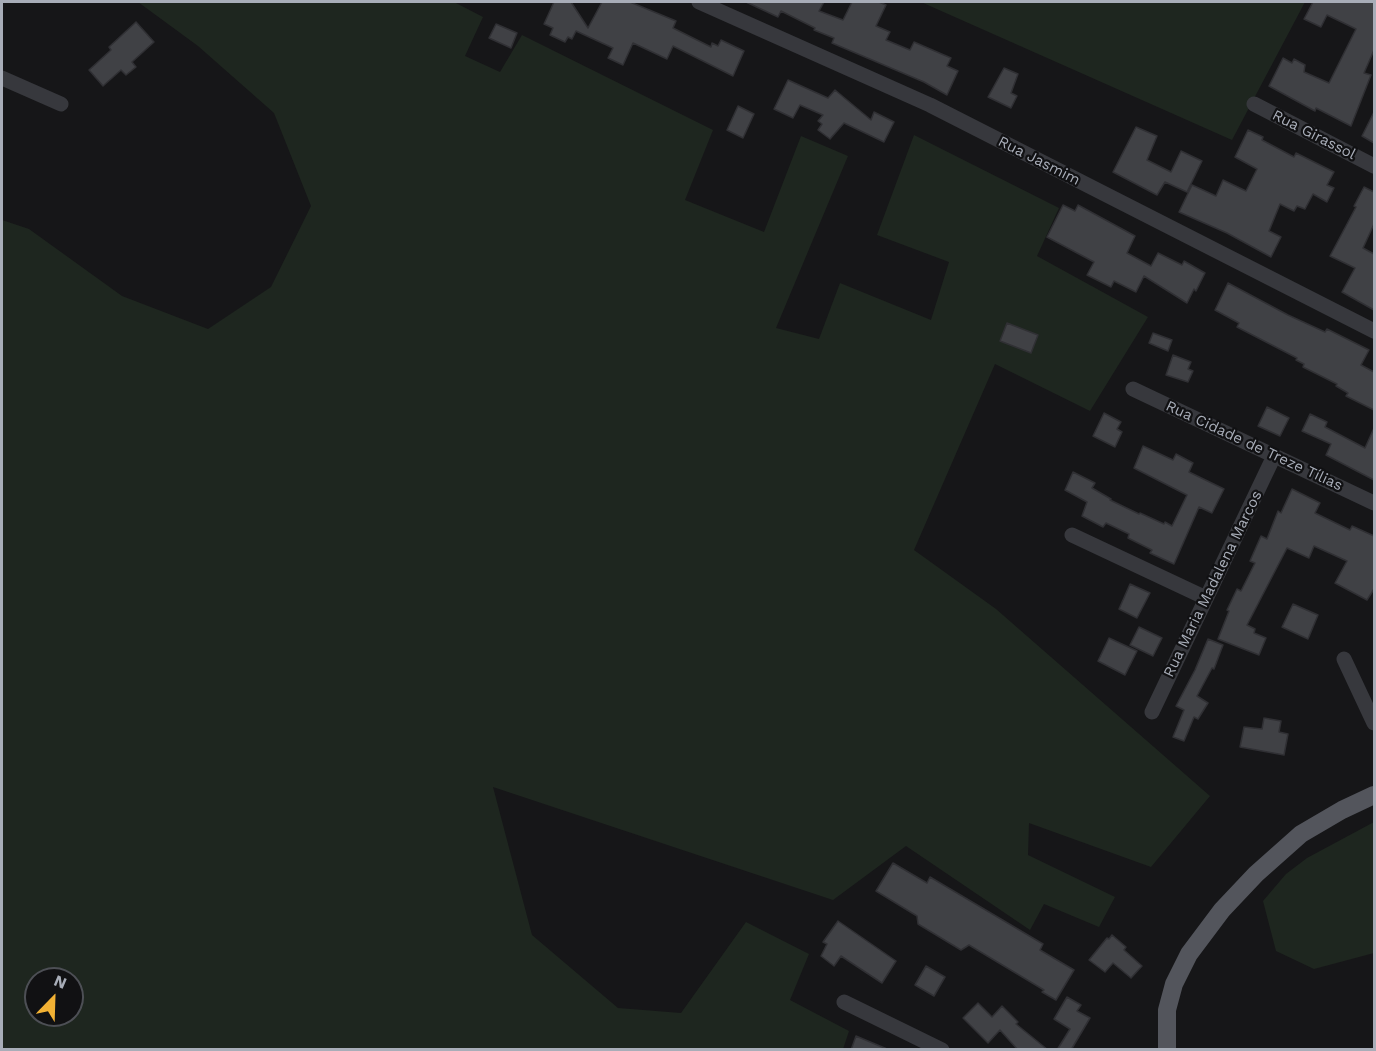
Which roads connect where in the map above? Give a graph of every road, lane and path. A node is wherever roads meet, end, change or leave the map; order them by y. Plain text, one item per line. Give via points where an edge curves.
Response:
1 (699, 2) edge
2 (2, 78) edge
3 (62, 104) dead end
4 (1254, 104) dead end
5 (1374, 166) edge
6 (1374, 331) edge
7 (1133, 389) dead end
8 (1274, 456) junction
9 (1374, 504) edge
10 (1072, 535) dead end
11 (1206, 598) junction
12 (1344, 658) dead end
13 (1152, 712) dead end
14 (1374, 723) edge
15 (1374, 795) edge
16 (844, 1002) dead end
17 (942, 1050) edge
18 (1167, 1050) edge

1 - 6 street, Rua Jasmim via 930,105
2 - 3 street
4 - 5 street, Rua Girassol
7 - 8 street, Rua Cidade de Treze Tílias
8 - 9 street, Rua Cidade de Treze Tílias
8 - 11 street, Rua Maria Madalena Marcos
10 - 11 street
11 - 13 street, Rua Maria Madalena Marcos
12 - 14 street
15 - 18 main road via 1301,834 1222,910 1189,954 1174,984 1167,1010
16 - 17 street

